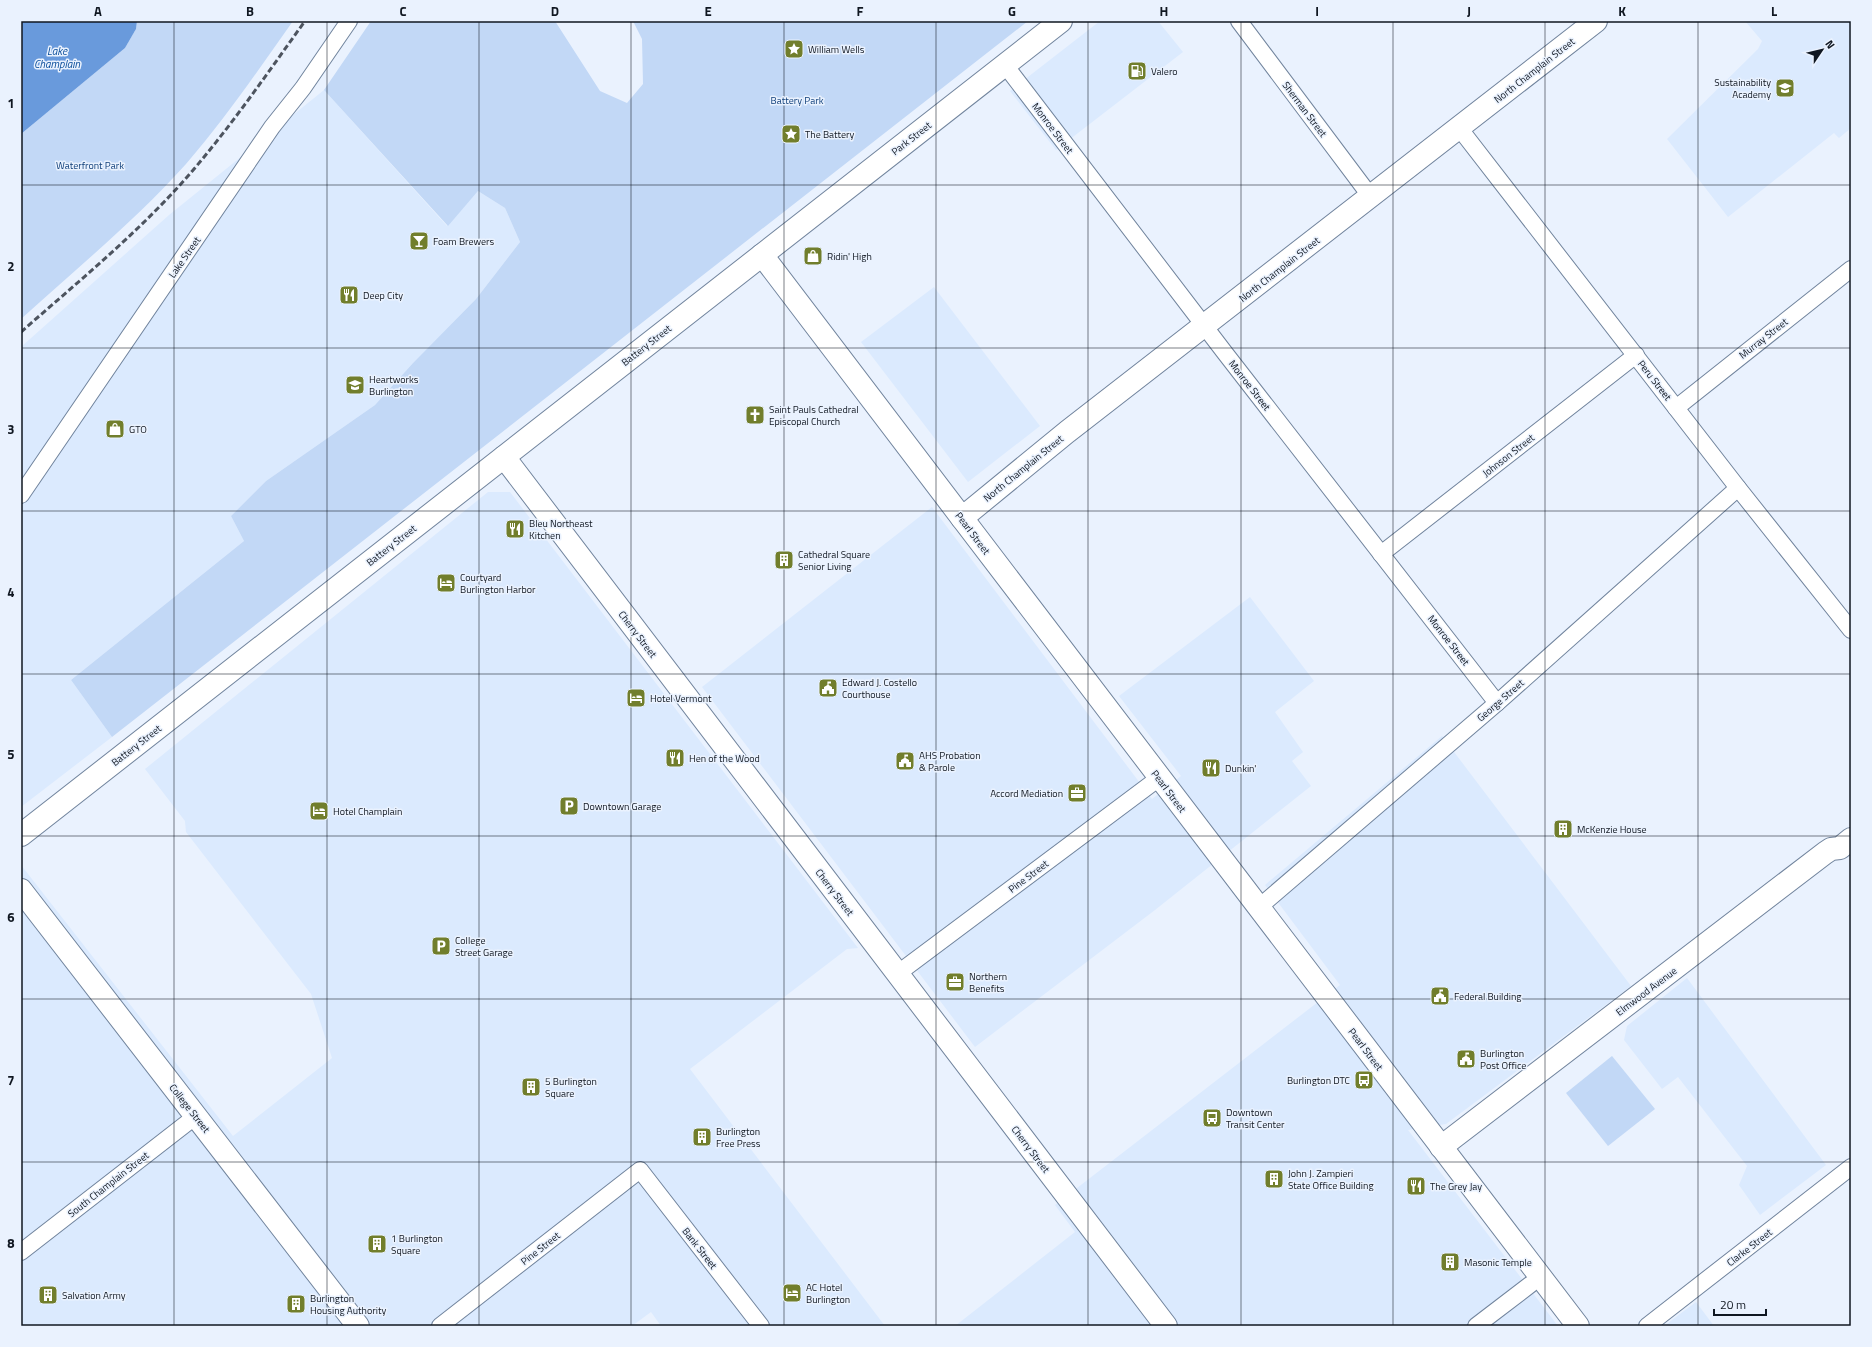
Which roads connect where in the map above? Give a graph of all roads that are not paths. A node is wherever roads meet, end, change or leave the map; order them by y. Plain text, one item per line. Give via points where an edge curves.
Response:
1 (348, 21) edge
2 (1061, 21) edge
3 (1239, 21) edge
4 (1596, 21) edge
5 (1005, 65) junction
6 (1460, 128) junction
7 (1371, 197) junction
8 (762, 255) junction
9 (1851, 269) edge
10 (1204, 326) junction
11 (1636, 355) junction
12 (1676, 408) junction
13 (504, 457) junction
14 (1738, 488) junction
15 (21, 495) edge
16 (962, 518) junction
17 (1381, 554) junction
18 (1851, 630) edge
19 (1497, 703) junction
20 (1159, 778) junction
21 (21, 836) edge
22 (1851, 839) edge
23 (21, 890) edge
24 (1258, 908) junction
25 (897, 974) junction
26 (196, 1116) junction
27 (1441, 1147) junction
28 (1851, 1167) edge
29 (640, 1170) joint
30 (21, 1252) edge
31 (1531, 1284) dead end
32 (358, 1326) edge
33 (440, 1326) edge
34 (761, 1326) edge
35 (1166, 1326) edge
36 (1476, 1326) edge
37 (1578, 1326) edge
38 (1647, 1326) edge

1 - 15 street, Lake Street via 304,88 272,127
2 - 5 main road, Park Street
3 - 7 street, Sherman Street
4 - 6 main road, North Champlain Street
5 - 8 main road, Park Street
5 - 10 street, Monroe Street
6 - 7 main road, North Champlain Street
6 - 11 street, Peru Street
7 - 10 main road, North Champlain Street
8 - 13 main road, Battery Street
8 - 16 main road, Pearl Street
9 - 12 street, Murray Street
10 - 16 main road, North Champlain Street
10 - 17 street, Monroe Street
11 - 12 street, Peru Street
11 - 17 street, Johnson Street
12 - 14 street, Peru Street
13 - 21 main road, Battery Street
13 - 25 main road, Cherry Street
14 - 18 street, Peru Street
14 - 19 street, George Street
16 - 20 main road, Pearl Street
17 - 19 street, Monroe Street
19 - 24 street, George Street
20 - 24 main road, Pearl Street
20 - 25 street, Pine Street
22 - 27 main road, Elmwood Avenue via 1840,848 1832,848
23 - 26 main road, College Street
24 - 27 main road, Pearl Street
25 - 35 main road, Cherry Street
26 - 30 street, South Champlain Street
26 - 32 main road, College Street
27 - 37 main road, Pearl Street
28 - 38 street, Clarke Street
29 - 33 street, Pine Street
29 - 34 street, Bank Street
31 - 36 street

